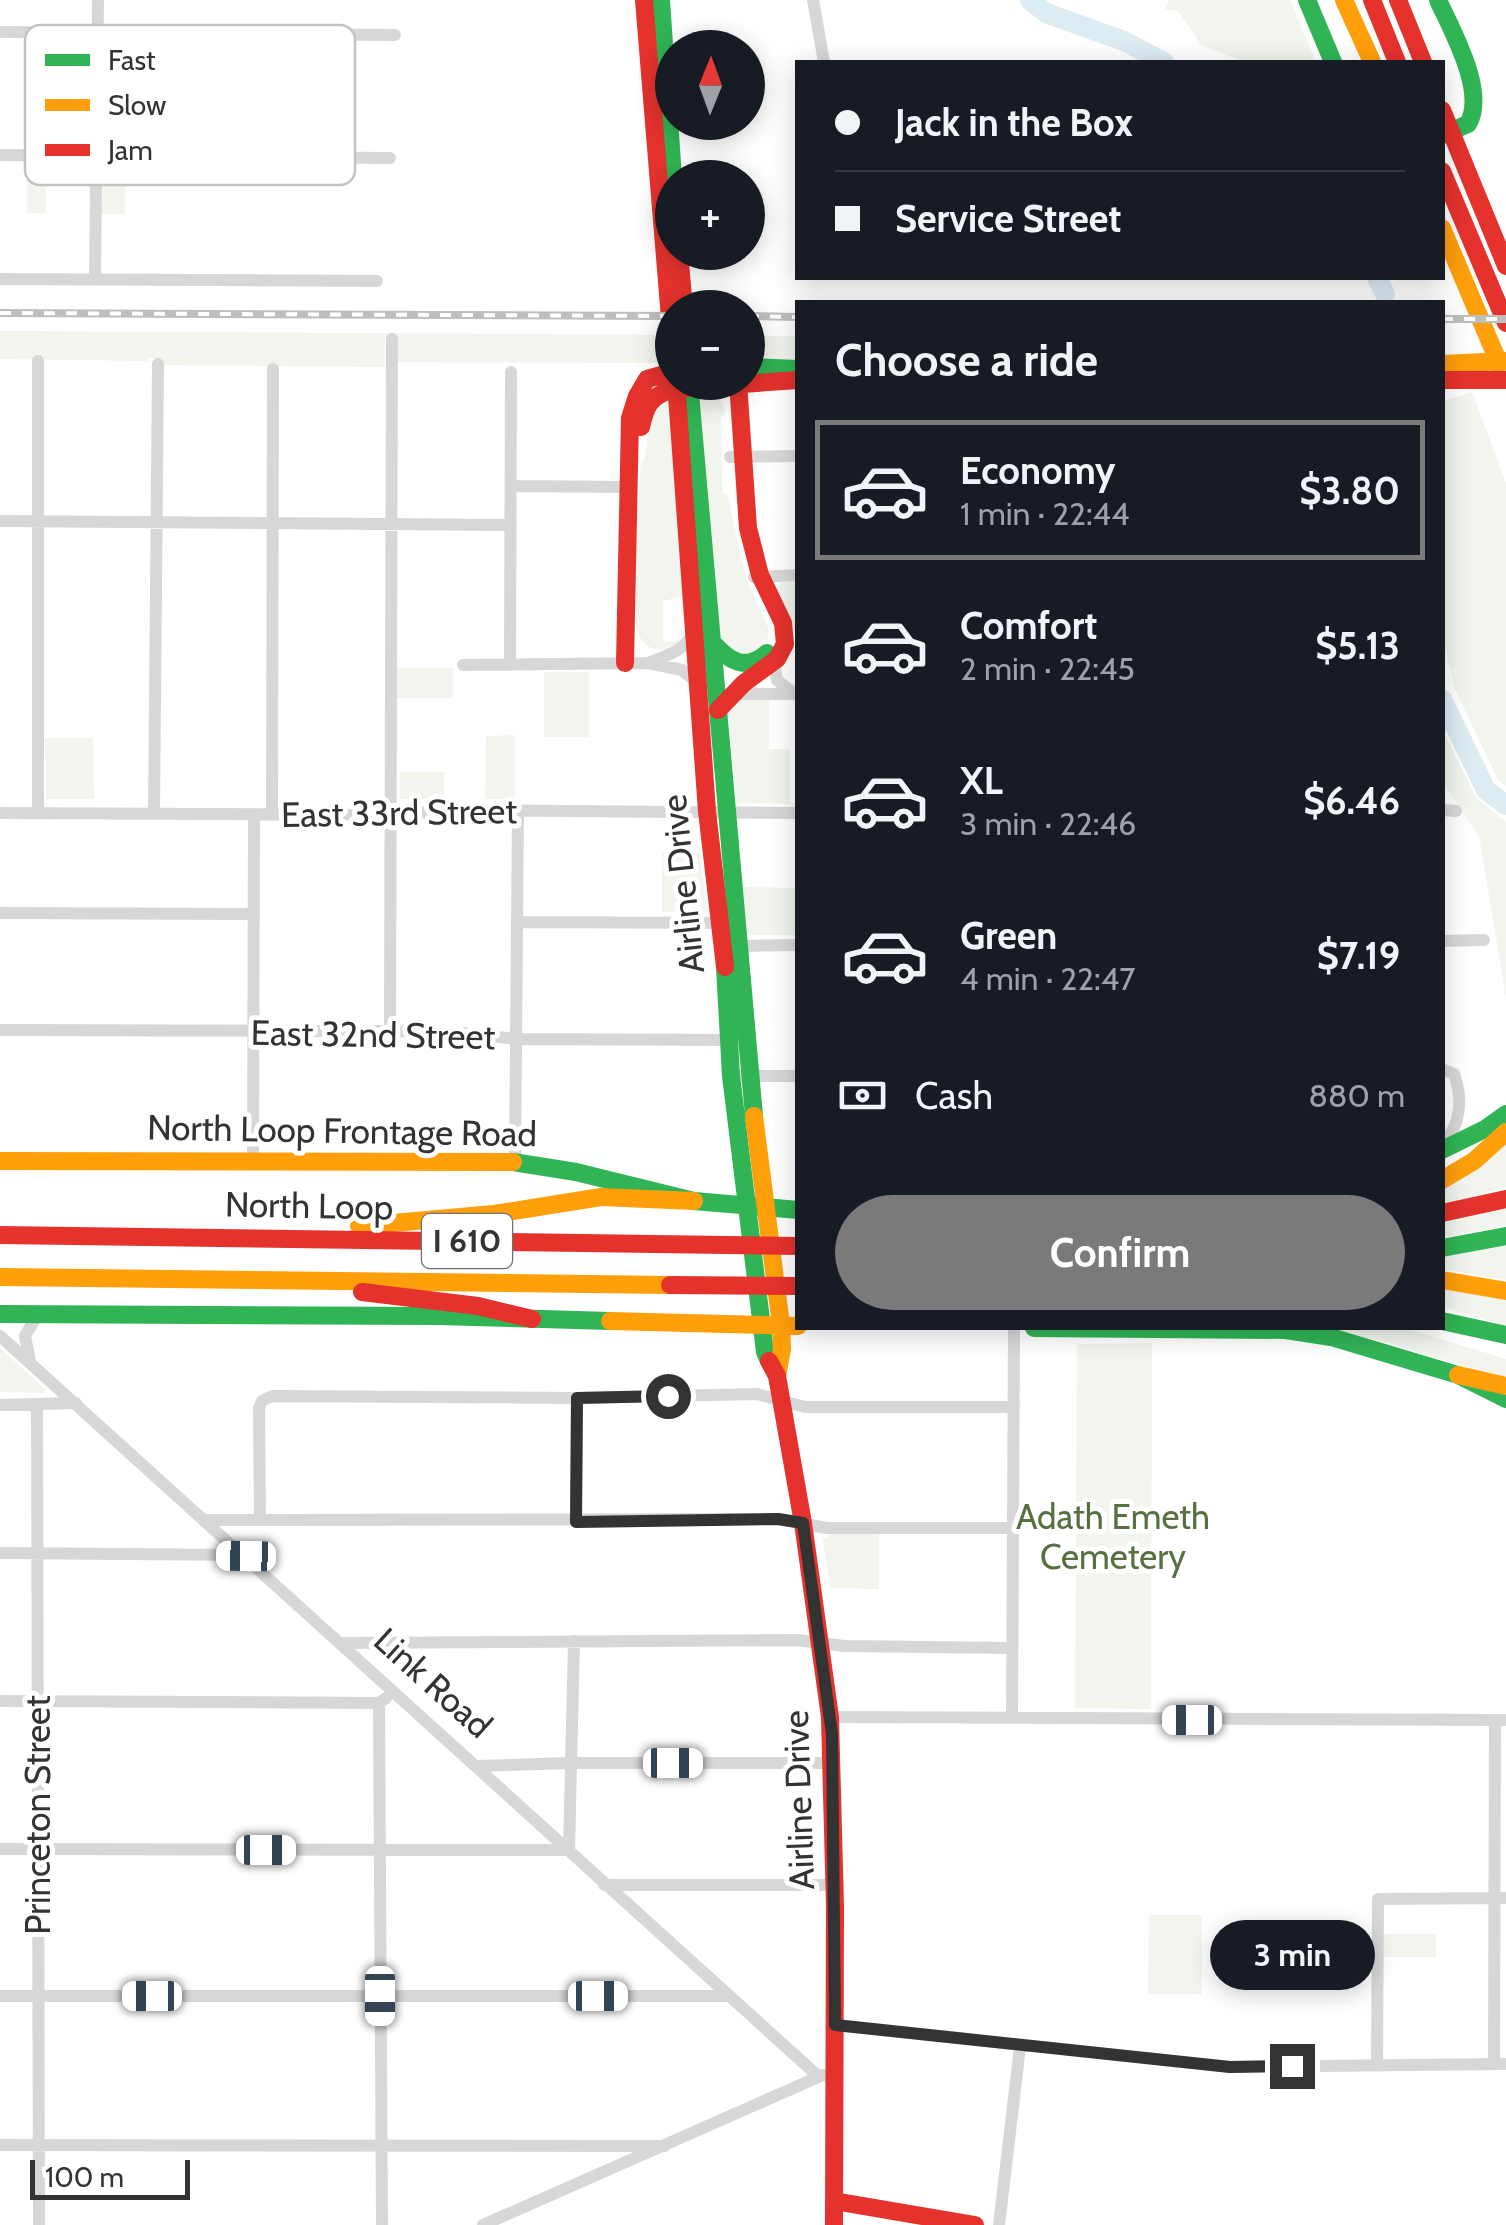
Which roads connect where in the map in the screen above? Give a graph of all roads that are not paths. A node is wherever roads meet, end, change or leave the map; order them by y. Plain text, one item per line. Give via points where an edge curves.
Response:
1 (644, 0) edge
2 (661, 0) edge
3 (813, 0) edge
4 (1307, 0) edge
5 (1344, 0) edge
6 (1372, 0) edge
7 (1398, 0) edge
8 (1438, 0) edge
9 (0, 32) edge
10 (25, 32) edge
11 (355, 35) edge
12 (396, 35) dead end
13 (1420, 56) edge
14 (824, 60) edge
15 (1333, 60) edge
16 (1371, 60) edge
17 (1397, 60) edge
18 (1445, 117) edge
19 (1445, 134) edge
20 (0, 155) edge
21 (25, 155) edge
22 (355, 158) edge
23 (390, 158) dead end
24 (663, 160) edge
25 (665, 160) edge
26 (1445, 178) edge
27 (94, 185) edge
28 (1445, 235) edge
29 (1506, 266) edge
30 (0, 278) edge
31 (95, 279) junction
32 (378, 281) dead end
33 (1506, 324) edge
34 (392, 338) dead end
35 (38, 361) dead end
36 (1506, 361) edge
37 (158, 364) dead end
38 (1445, 364) edge
39 (273, 369) dead end
40 (795, 370) edge
41 (511, 372) dead end
42 (765, 375) edge
43 (655, 376) edge
44 (765, 380) edge
45 (795, 380) edge
46 (1445, 380) edge
47 (1506, 380) edge
48 (655, 396) edge
49 (679, 400) edge
50 (689, 400) edge
51 (736, 400) edge
52 (687, 442) junction
53 (735, 456) junction
54 (795, 456) edge
55 (630, 460) junction
56 (511, 486) junction
57 (627, 488) junction
58 (0, 521) edge
59 (38, 521) junction
60 (156, 522) junction
61 (274, 523) junction
62 (392, 524) junction
63 (511, 525) junction
64 (795, 575) edge
65 (756, 576) junction
66 (695, 624) junction
67 (711, 641) junction
68 (779, 658) junction
69 (625, 663) junction
70 (648, 663) junction
71 (510, 665) junction
72 (463, 666) dead end
73 (699, 684) junction
74 (795, 693) edge
75 (732, 694) junction
76 (795, 694) edge
77 (718, 710) junction
78 (518, 811) junction
79 (717, 811) junction
80 (0, 812) edge
81 (38, 813) junction
82 (795, 813) edge
83 (154, 814) junction
84 (272, 814) junction
85 (254, 815) junction
86 (390, 816) junction
87 (0, 913) edge
88 (254, 914) junction
89 (518, 922) junction
90 (731, 923) junction
91 (1445, 940) edge
92 (1484, 940) dead end
93 (795, 945) edge
94 (733, 946) junction
95 (0, 1030) edge
96 (390, 1030) junction
97 (254, 1032) junction
98 (516, 1039) junction
99 (737, 1040) junction
100 (1445, 1070) edge
101 (740, 1076) junction
102 (795, 1076) edge
103 (1506, 1114) edge
104 (1506, 1132) edge
105 (1445, 1142) edge
106 (1445, 1146) edge
107 (253, 1160) junction
108 (0, 1161) edge
109 (515, 1162) junction
110 (1445, 1178) edge
111 (1506, 1199) edge
112 (694, 1201) junction
113 (757, 1207) junction
114 (795, 1210) edge
115 (1445, 1212) edge
116 (0, 1235) edge
117 (1506, 1236) edge
118 (226, 1237) junction
119 (795, 1246) edge
120 (1445, 1247) edge
121 (0, 1276) edge
122 (250, 1277) junction
123 (1445, 1281) edge
124 (795, 1286) edge
125 (1506, 1291) edge
126 (0, 1314) edge
127 (38, 1314) junction
128 (532, 1319) junction
129 (1445, 1322) edge
130 (761, 1324) junction
131 (789, 1325) edge
132 (1468, 1328) junction
133 (1014, 1330) edge
134 (1286, 1330) edge
135 (1506, 1335) edge
136 (0, 1336) edge
137 (1506, 1347) edge
138 (30, 1360) junction
139 (1458, 1375) junction
140 (776, 1376) junction
141 (1506, 1386) edge
142 (577, 1398) junction
143 (1506, 1399) edge
144 (780, 1400) junction
145 (76, 1403) junction
146 (0, 1405) edge
147 (36, 1405) junction
148 (1014, 1407) junction
149 (260, 1519) junction
150 (208, 1520) junction
151 (576, 1522) junction
152 (803, 1523) junction
153 (1013, 1528) junction
154 (0, 1553) edge
155 (37, 1553) junction
156 (246, 1556) junction
157 (574, 1641) junction
158 (341, 1643) junction
159 (820, 1643) junction
160 (1012, 1648) junction
161 (395, 1694) junction
162 (0, 1701) edge
163 (38, 1702) junction
164 (379, 1703) junction
165 (830, 1718) junction
166 (1012, 1718) junction
167 (1500, 1720) edge
168 (570, 1763) junction
169 (832, 1763) junction
170 (478, 1766) junction
171 (0, 1849) edge
172 (38, 1849) junction
173 (380, 1850) junction
174 (569, 1850) junction
175 (604, 1884) junction
176 (835, 1885) junction
177 (1500, 1898) edge
178 (0, 1996) edge
179 (38, 1996) junction
180 (380, 1996) junction
181 (728, 1996) junction
182 (835, 2025) junction
183 (1020, 2047) junction
184 (792, 2054) junction
185 (1500, 2064) edge
186 (1376, 2066) junction
187 (827, 2074) junction
188 (796, 2086) junction
189 (0, 2145) edge
190 (38, 2145) junction
191 (381, 2145) junction
192 (665, 2146) junction
193 (834, 2201) junction
194 (39, 2225) edge
195 (382, 2225) edge
196 (482, 2225) edge
197 (834, 2225) edge
198 (976, 2225) edge
199 (1000, 2225) edge

1 - 24 main road
2 - 25 main road
3 - 14 street
4 - 15 main road
5 - 16 main road
6 - 17 main road
7 - 13 main road
8 - 19 main road via 1476,102 1474,118
9 - 10 street
11 - 12 street
18 - 29 main road
20 - 21 street
22 - 23 street
26 - 33 main road
27 - 31 street
28 - 47 main road
30 - 31 street
31 - 32 street
34 - 62 street
35 - 59 street
36 - 38 main road
37 - 60 street
39 - 61 street
40 - 42 main road
41 - 56 street
43 - 55 main road via 638,392
44 - 45 main road
46 - 47 main road
48 - 55 main road via 644,409
49 - 52 main road, Airline Drive
50 - 52 main road, Airline Drive
51 - 53 main road
52 - 66 main road, Airline Drive
52 - 67 main road, Airline Drive
53 - 54 street
53 - 65 main road via 735,517
55 - 57 main road
56 - 57 street
56 - 63 street
57 - 69 main road
58 - 59 street
59 - 60 street
59 - 81 street
60 - 61 street
60 - 83 street
61 - 62 street
61 - 84 street
62 - 63 street
62 - 86 street
63 - 71 street
64 - 65 street
65 - 67 main road via 776,632 771,648 764,658 741,665
65 - 68 main road via 786,630
66 - 70 street via 688,643
66 - 73 main road, Airline Drive
67 - 77 main road, Airline Drive
68 - 74 street via 777,680
68 - 75 main road
69 - 70 street
69 - 71 street
70 - 73 street via 682,670
71 - 72 street
73 - 79 main road, Airline Drive
75 - 76 street
75 - 77 main road
77 - 79 main road, Airline Drive
78 - 79 street, East 33rd Street
78 - 86 street, East 33rd Street
78 - 89 street
79 - 82 street, East 33rd Street
79 - 90 main road, Airline Drive
80 - 81 street, East 33rd Street
81 - 83 street, East 33rd Street
83 - 85 street, East 33rd Street
84 - 85 street, East 33rd Street
84 - 86 street, East 33rd Street
85 - 88 street
86 - 96 street
87 - 88 street
88 - 97 street
89 - 90 street
89 - 98 street
90 - 94 main road, Airline Drive
91 - 92 street
93 - 94 street
94 - 99 main road, Airline Drive
95 - 97 street, East 32nd Street
96 - 97 street, East 32nd Street
96 - 98 street, East 32nd Street
97 - 107 street
98 - 99 street, East 32nd Street
98 - 109 street
99 - 101 main road, Airline Drive
100 - 105 street via 1454,1074 1458,1089 1458,1122
101 - 102 street
101 - 113 main road, Airline Drive
103 - 106 main road
104 - 110 main road
107 - 108 main road, North Loop Frontage Road
107 - 109 main road, North Loop Frontage Road
109 - 112 main road, North Loop Frontage Road
111 - 115 main road
112 - 113 main road, North Loop Frontage Road
112 - 118 main road via 601,1197 494,1214
113 - 114 main road, North Loop Frontage Road
113 - 130 main road, Airline Drive
113 - 131 main road, Airline Drive
116 - 118 main road, North Loop / I 610
117 - 120 main road
118 - 119 main road, North Loop / I 610
121 - 122 main road, North Loop / I 610
122 - 124 main road, North Loop / I 610
122 - 128 main road
123 - 125 main road
126 - 127 main road
127 - 128 main road
127 - 138 street via 26,1336
128 - 130 main road
129 - 132 main road
130 - 131 main road
130 - 140 main road, Airline Drive
131 - 140 main road, Airline Drive
132 - 135 main road
132 - 137 main road
133 - 148 street
134 - 139 main road
136 - 138 street, Link Road
138 - 145 street, Link Road
139 - 141 main road
139 - 143 main road
140 - 144 main road, Airline Drive
142 - 144 street via 758,1394
142 - 149 street via 268,1397 260,1408
142 - 151 street
144 - 148 street via 805,1407
144 - 152 main road, Airline Drive
145 - 147 street
145 - 150 street, Link Road
146 - 147 street
147 - 155 street, Princeton Street
148 - 153 street
149 - 150 street
149 - 151 street
150 - 156 street, Link Road
151 - 152 street
152 - 153 street
152 - 159 main road, Airline Drive
153 - 160 street
154 - 155 street
155 - 156 street
155 - 163 street, Princeton Street
156 - 158 street, Link Road
157 - 158 street
157 - 159 street
157 - 168 street
158 - 161 street, Link Road
159 - 160 street
159 - 165 main road, Airline Drive
160 - 166 street
161 - 164 street
161 - 170 street, Link Road
162 - 163 street
163 - 164 street
163 - 172 street, Princeton Street
164 - 173 street
165 - 166 street
165 - 169 main road, Airline Drive
166 - 167 street
167 - 177 street
168 - 169 street
168 - 170 street
168 - 174 street
169 - 176 main road, Airline Drive
170 - 174 street, Link Road
171 - 172 street
172 - 173 street
172 - 179 street, Princeton Street
173 - 174 street
173 - 180 street
174 - 175 street, Link Road
175 - 176 street
175 - 181 street, Link Road
176 - 182 main road, Airline Drive
177 - 185 street
177 - 186 street via 1378,1898
178 - 179 street
179 - 180 street
179 - 190 street, Princeton Street
180 - 181 street
180 - 191 street
181 - 184 street, Link Road
182 - 183 street
182 - 187 main road, Airline Drive
183 - 186 street via 1230,2067
183 - 199 street
184 - 187 street, Link Road
184 - 188 street
185 - 186 street
187 - 188 street
187 - 193 main road, Airline Drive
188 - 192 street
189 - 190 street
190 - 191 street
190 - 194 street, Princeton Street
191 - 192 street
191 - 195 street
192 - 196 street
193 - 197 main road, Airline Drive
193 - 198 main road

